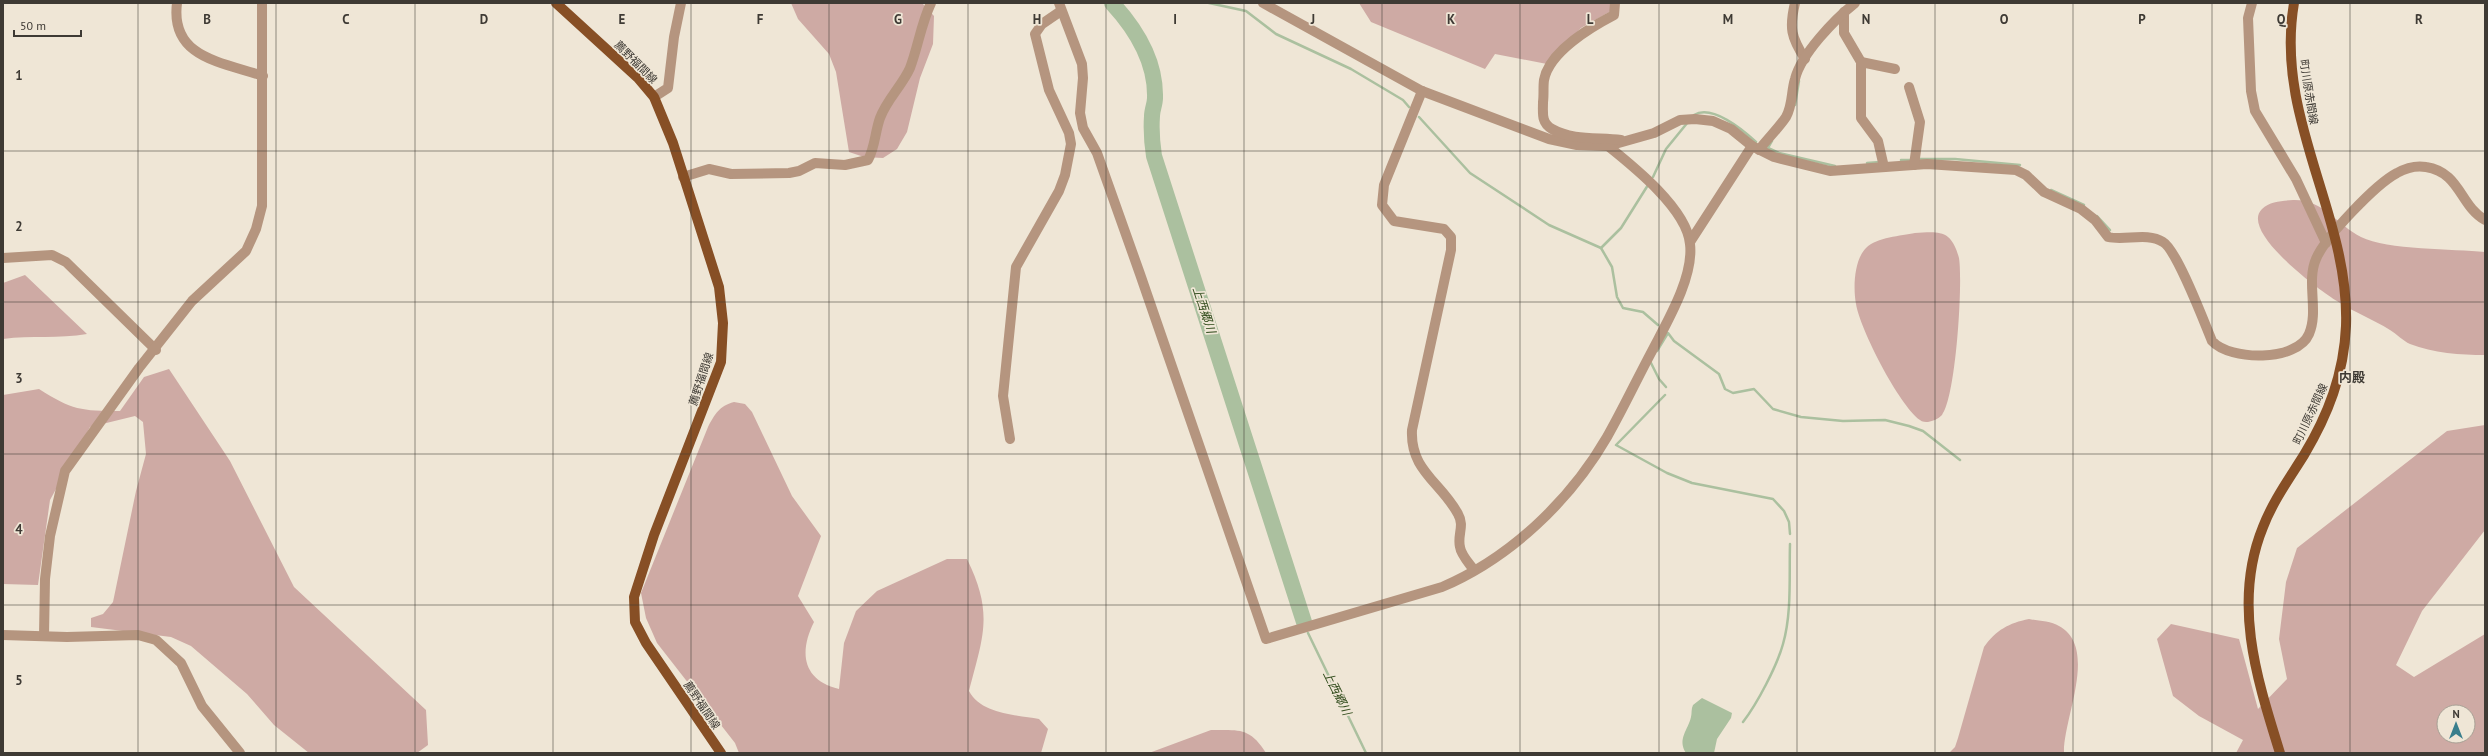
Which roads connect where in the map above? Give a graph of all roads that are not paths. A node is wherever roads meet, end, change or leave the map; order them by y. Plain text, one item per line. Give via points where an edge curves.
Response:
1 (177, 3) edge
2 (262, 3) edge
3 (556, 3) edge
4 (682, 3) edge
5 (931, 3) edge
6 (1263, 3) edge
7 (1615, 3) edge
8 (1795, 3) edge
9 (1855, 3) edge
10 (2252, 3) edge
11 (2294, 3) edge
12 (1060, 7) edge
13 (1844, 12) junction
14 (1805, 58) junction
15 (1861, 62) junction
16 (1894, 69) dead end
17 (263, 76) junction
18 (1909, 87) dead end
19 (1422, 91) junction
20 (654, 97) junction
21 (1627, 141) junction
22 (1608, 146) junction
23 (1755, 148) junction
24 (1914, 165) junction
25 (1884, 167) junction
26 (683, 177) junction
27 (2485, 220) edge
28 (2333, 234) junction
29 (1690, 242) junction
30 (2326, 243) junction
31 (3, 258) edge
32 (156, 350) junction
33 (1010, 439) dead end
34 (1474, 570) junction
35 (3, 635) edge
36 (44, 636) junction
37 (240, 753) edge
38 (721, 753) edge
39 (2280, 753) edge

1 - 17 street via 178,29 183,40 193,50
2 - 17 street
3 - 20 main road, 薦野福間線 via 638,78
4 - 20 street via 674,37 668,88
5 - 26 street via 921,24 910,68 892,93 879,120 872,153 868,160 845,165 816,163 800,172 731,174 709,169
6 - 19 street
7 - 21 street via 1614,15 1581,33 1547,71 1544,80 1543,116 1546,124 1563,134 1579,138
8 - 14 street via 1791,30 1796,45
9 - 13 street
10 - 30 street via 2248,18 2251,91 2255,111 2296,179
11 - 28 main road, 町川原赤間線 via 2290,44 2294,92 2308,152
12 - 33 street via 1035,34 1048,90 1070,133 1071,144 1059,191 1016,268 1003,396
12 - 34 street via 1082,64 1080,108 1083,128 1096,153 1140,274 1266,639 1442,586
13 - 14 street
13 - 15 street via 1844,33
14 - 23 street via 1794,79 1791,104 1786,117
15 - 16 street
15 - 25 street via 1861,118 1878,141
17 - 32 street via 262,206 256,229 246,251 192,301
18 - 24 street via 1920,122
19 - 22 street via 1549,139 1577,145
19 - 34 street via 1384,185 1382,205 1394,221 1444,229 1451,237 1451,250 1411,442 1416,461 1458,512 1462,528 1459,545
20 - 26 main road, 薦野福間線 via 673,143
21 - 22 street
21 - 23 street via 1691,119 1713,121 1731,130
22 - 29 street via 1637,169 1661,194 1683,225
23 - 25 street via 1788,161 1830,171
23 - 29 street
24 - 25 street
24 - 30 street via 1956,165 2016,170 2026,175 2044,192 2081,209 2095,220 2108,237 2154,239 2164,242 2177,260 2212,341 2233,353 2271,354 2294,350 2304,342 2310,334 2312,321 2312,287 2316,260
26 - 38 main road, 薦野福間線 via 719,287 723,323 722,350 717,373 634,592 634,610 635,622 646,643
27 - 28 street via 2443,172 2412,166 2396,174 2368,196
28 - 30 street
28 - 39 main road, 町川原赤間線 via 2346,304 2342,368 2329,408 2318,431 2279,494 2263,527 2254,554 2248,591 2251,646 2258,681
29 - 34 street via 1688,268 1669,319 1604,442 1552,510 1502,553
31 - 32 street via 52,255 66,262
32 - 36 street via 65,471 50,536 45,579
35 - 36 street
36 - 37 street via 138,635 156,640 181,663 202,706

